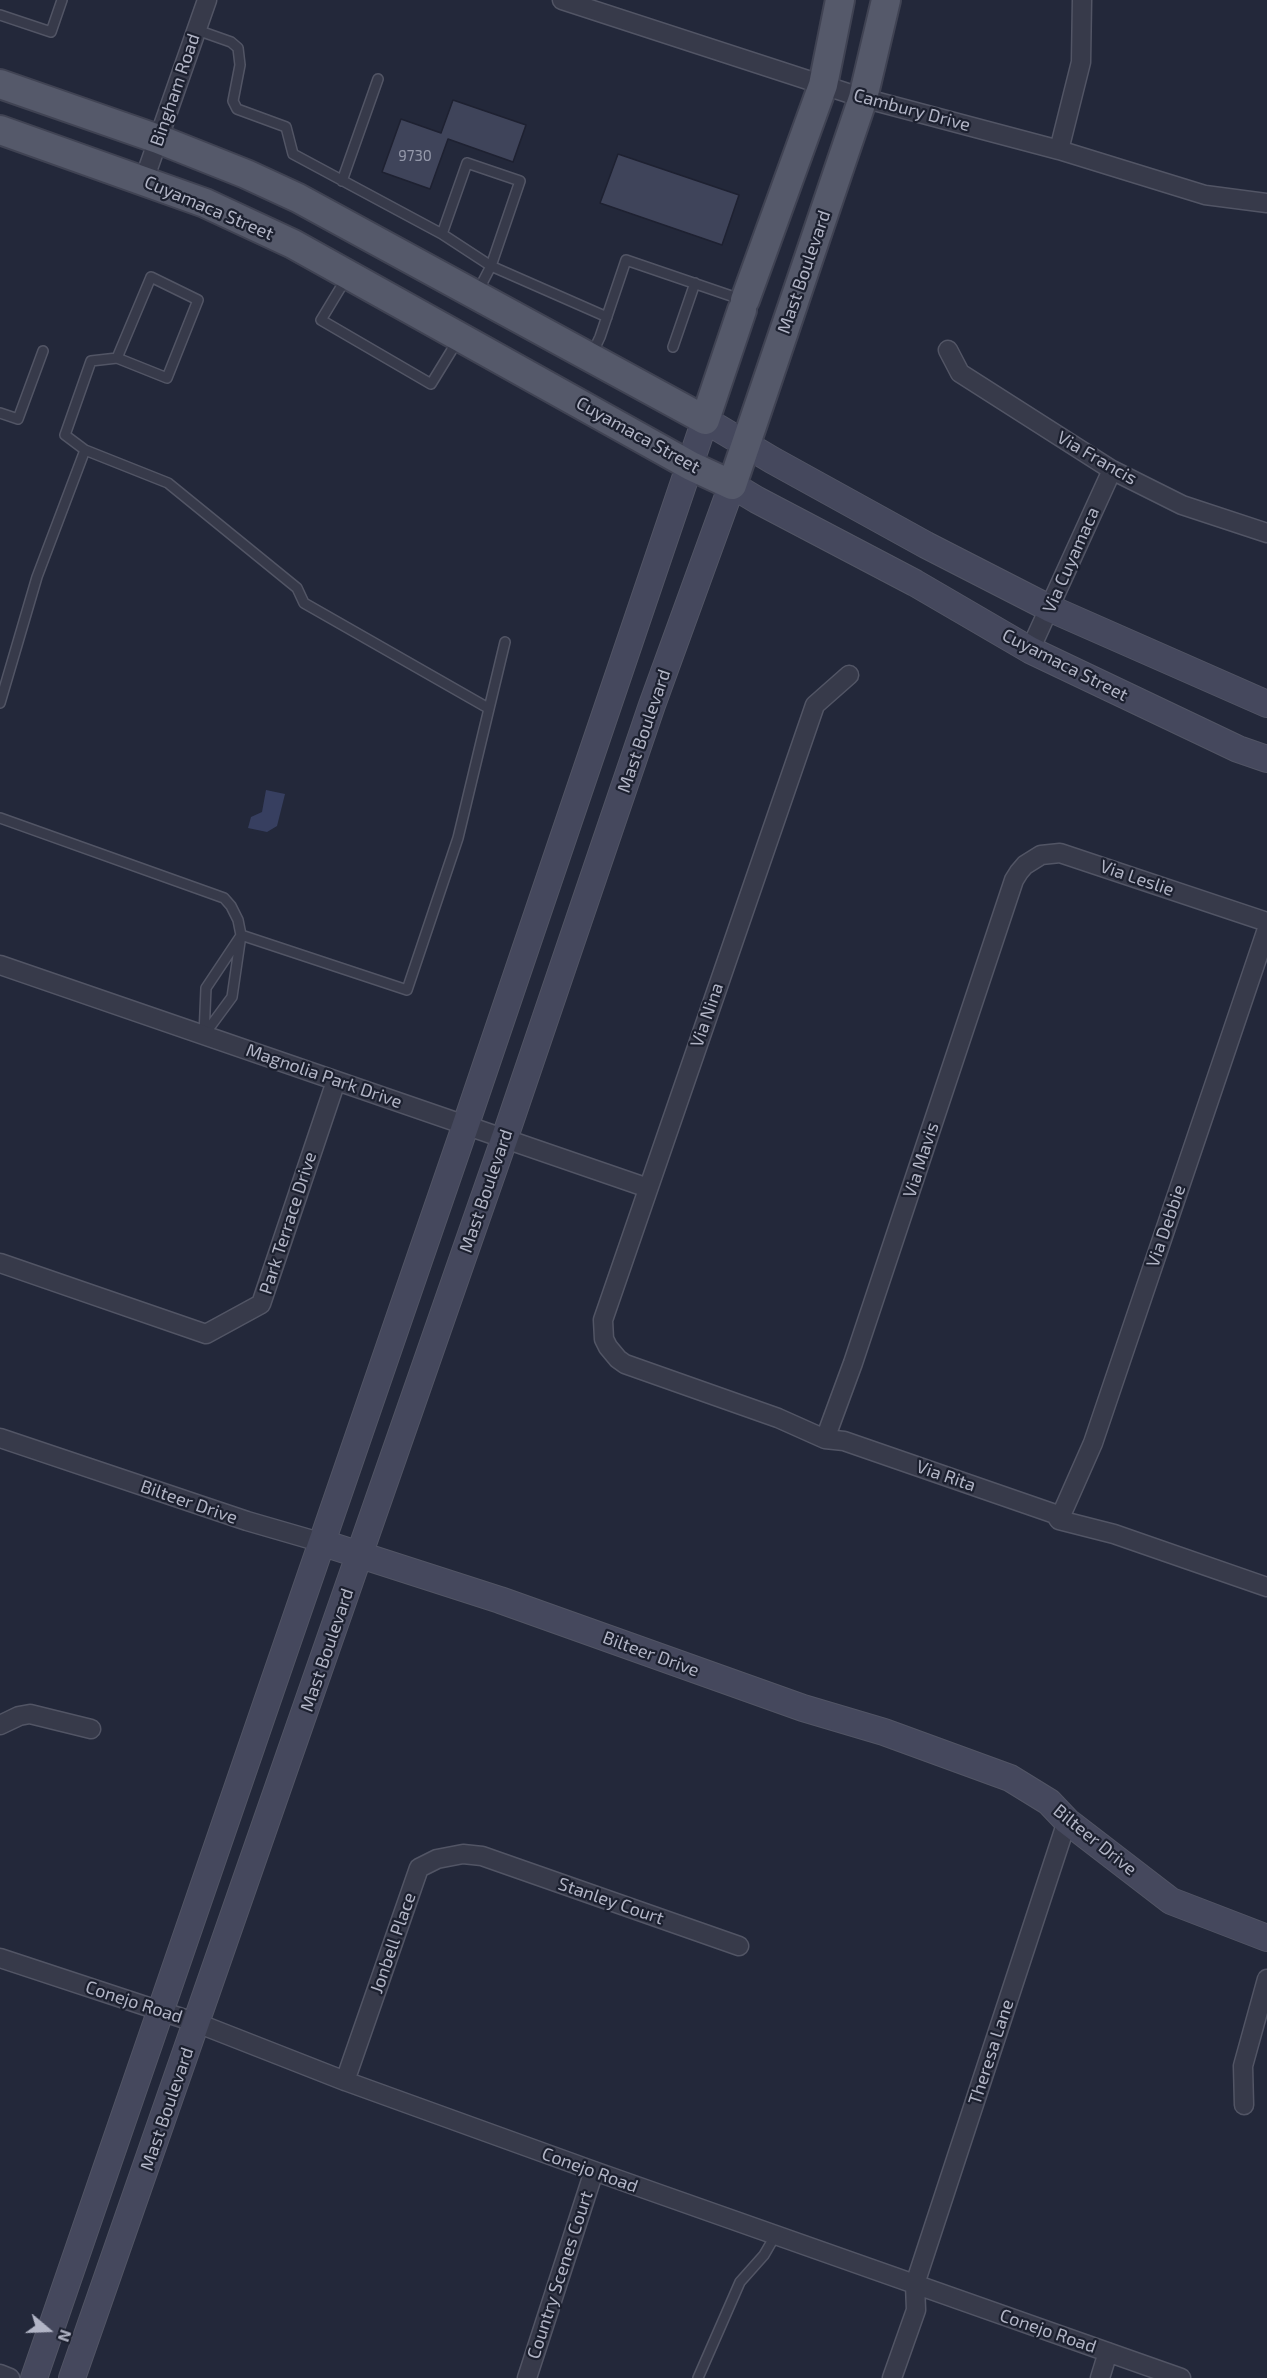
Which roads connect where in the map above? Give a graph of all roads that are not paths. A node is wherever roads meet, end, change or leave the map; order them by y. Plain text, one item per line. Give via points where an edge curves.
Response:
1 (62, 0) edge
2 (207, 0) edge
3 (562, 0) edge
4 (840, 0) edge
5 (886, 0) edge
6 (1082, 0) edge
7 (0, 15) edge
8 (197, 30) junction
9 (378, 79) dead end
10 (0, 84) edge
11 (823, 86) junction
12 (863, 98) junction
13 (0, 130) edge
14 (158, 139) junction
15 (1059, 150) junction
16 (144, 180) junction
17 (342, 180) junction
18 (1267, 203) edge
19 (442, 234) junction
20 (490, 266) junction
21 (348, 275) junction
22 (695, 284) junction
23 (476, 295) junction
24 (744, 305) junction
25 (607, 317) junction
26 (460, 337) junction
27 (673, 347) dead end
28 (948, 350) dead end
29 (43, 351) dead end
30 (590, 357) junction
31 (117, 358) junction
32 (0, 413) edge
33 (705, 420) junction
34 (746, 443) junction
35 (85, 450) junction
36 (690, 466) junction
37 (1112, 470) junction
38 (732, 485) junction
39 (1267, 533) edge
40 (1049, 608) junction
41 (505, 642) dead end
42 (1030, 650) junction
43 (849, 675) dead end
44 (0, 703) edge
45 (1267, 704) edge
46 (488, 708) junction
47 (1267, 759) edge
48 (0, 818) edge
49 (1014, 880) joint
50 (1267, 922) edge
51 (1267, 929) edge
52 (241, 935) junction
53 (0, 965) edge
54 (204, 1035) junction
55 (336, 1081) junction
56 (466, 1124) junction
57 (505, 1137) junction
58 (648, 1188) junction
59 (0, 1263) edge
60 (625, 1364) joint
61 (0, 1438) edge
62 (825, 1439) junction
63 (1059, 1520) junction
64 (322, 1543) junction
65 (360, 1554) junction
66 (1267, 1587) edge
67 (0, 1725) edge
68 (91, 1729) dead end
69 (1067, 1821) junction
70 (482, 1856) joint
71 (1267, 1938) edge
72 (739, 1946) dead end
73 (0, 1958) edge
74 (1267, 1979) edge
75 (160, 2011) junction
76 (197, 2023) junction
77 (345, 2081) junction
78 (1244, 2105) dead end
79 (594, 2171) junction
80 (775, 2236) junction
81 (915, 2284) junction
82 (1108, 2352) junction
83 (0, 2374) edge
84 (10, 2378) edge
85 (34, 2378) edge
86 (72, 2378) edge
87 (527, 2378) edge
88 (698, 2378) edge
89 (892, 2378) edge
90 (1100, 2378) edge
91 (1181, 2378) edge

1 - 7 lane via 51,32
2 - 8 street, Bingham Road
3 - 11 street, Cambury Drive
4 - 11 main road
5 - 12 main road, Mast Boulevard
6 - 15 street via 1081,62
8 - 14 street, Bingham Road
8 - 17 lane via 238,48 240,65 233,101 237,109 286,127 293,154
9 - 17 lane
10 - 14 main road
11 - 12 street, Cambury Drive
11 - 24 main road
12 - 15 street, Cambury Drive
12 - 34 main road, Mast Boulevard
13 - 16 main road, Cuyamaca Street
14 - 16 street, Bingham Road
14 - 23 main road via 297,198
15 - 18 street, Cambury Drive via 1205,195
16 - 21 main road, Cuyamaca Street via 238,218
17 - 19 lane
19 - 20 lane
19 - 20 lane via 467,163 520,181
20 - 23 lane
20 - 25 lane
21 - 26 main road, Cuyamaca Street
21 - 26 lane via 321,320 431,384
22 - 24 lane
22 - 25 lane via 626,260
22 - 27 lane
23 - 30 main road
24 - 33 main road
25 - 30 lane
26 - 36 main road, Cuyamaca Street
28 - 37 street, Via Francis via 960,373
29 - 32 lane via 18,419
30 - 33 main road
31 - 31 lane via 152,277 198,300 167,378
31 - 35 lane via 91,361 65,435
33 - 34 main road
33 - 36 main road
34 - 38 main road, Mast Boulevard
34 - 40 main road via 926,545
35 - 44 lane via 37,578
35 - 46 lane via 168,483 297,588 304,603
36 - 38 main road, Cuyamaca Street
36 - 56 main road
37 - 39 street, Via Francis via 1182,505
37 - 40 street, Via Cuyamaca
38 - 42 main road, Cuyamaca Street via 915,582
38 - 57 main road, Mast Boulevard via 652,705
40 - 42 street, Via Cuyamaca
40 - 45 main road
41 - 46 lane
42 - 47 main road, Cuyamaca Street via 1238,749
43 - 58 street, Via Nina via 815,705
46 - 52 lane via 458,838 407,990
48 - 52 lane via 224,898 238,920
49 - 50 street, Via Leslie via 1033,859 1060,853
49 - 62 street, Via Mavis
51 - 63 street, Via Debbie via 1093,1443
52 - 54 lane via 232,997
52 - 54 lane via 206,988
53 - 54 street, Magnolia Park Drive
54 - 55 street, Magnolia Park Drive
55 - 56 street, Magnolia Park Drive
55 - 59 street, Park Terrace Drive via 261,1305 206,1334
56 - 57 street, Magnolia Park Drive
56 - 64 main road
57 - 58 street, Magnolia Park Drive
57 - 65 main road, Mast Boulevard
58 - 60 street, Via Nina via 603,1320 604,1339
60 - 62 street, Via Rita via 778,1418
61 - 64 street, Bilteer Drive
62 - 63 street, Via Rita via 844,1441 1054,1514
63 - 66 street, Via Rita via 1114,1534
64 - 65 main road, Bilteer Drive
64 - 75 main road
65 - 69 main road, Bilteer Drive via 803,1708 968,1761 1010,1778 1049,1802
65 - 76 main road, Mast Boulevard
67 - 68 street via 30,1714
69 - 71 main road, Bilteer Drive via 1171,1900
69 - 81 street, Theresa Lane
70 - 72 street, Stanley Court
70 - 77 street, Jonbell Place via 464,1854 436,1859 419,1868
73 - 75 street, Conejo Road
74 - 78 street via 1243,2066
75 - 76 street, Conejo Road
75 - 85 main road
76 - 77 street, Conejo Road
76 - 86 main road, Mast Boulevard
77 - 79 street, Conejo Road
79 - 80 street, Conejo Road
79 - 87 street, Country Scenes Court
80 - 81 street, Conejo Road
80 - 88 lane via 740,2282
81 - 82 street, Conejo Road
81 - 89 street, Theresa Lane via 916,2310
82 - 90 street
82 - 91 street, Conejo Road
83 - 84 street

